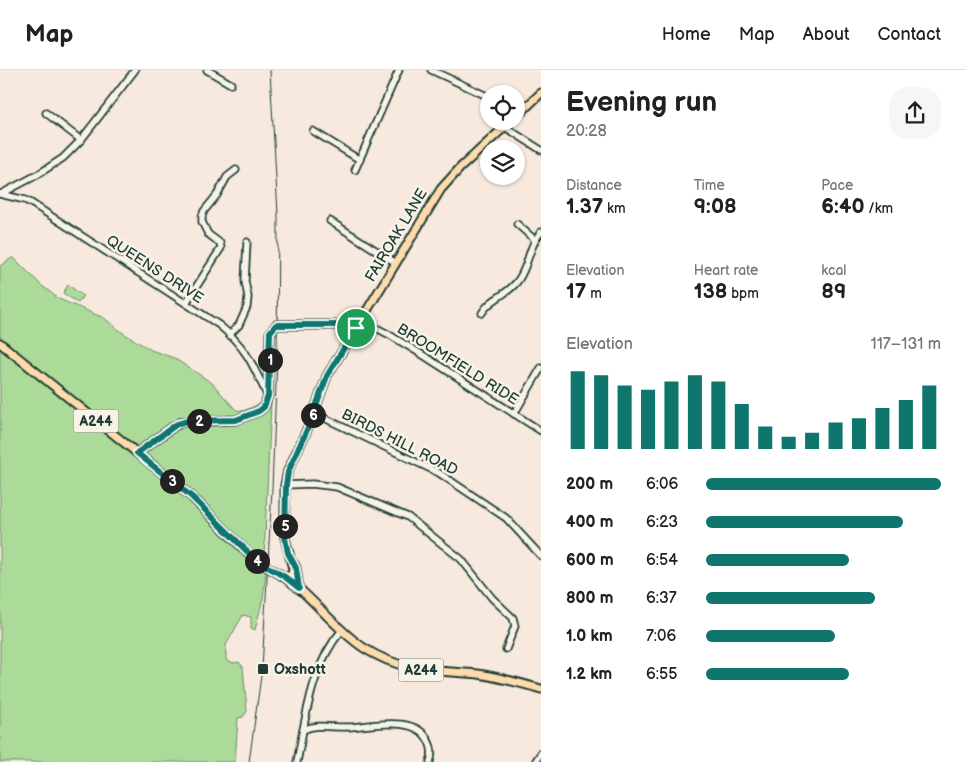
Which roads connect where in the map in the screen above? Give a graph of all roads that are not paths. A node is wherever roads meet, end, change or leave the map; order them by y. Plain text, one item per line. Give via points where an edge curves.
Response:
1 (134, 70) edge
2 (207, 70) edge
3 (399, 70) edge
4 (431, 70) edge
5 (230, 84) dead end
6 (480, 93) edge
7 (541, 93) edge
8 (525, 107) edge
9 (46, 113) dead end
10 (501, 130) edge
11 (516, 130) edge
12 (313, 131) dead end
13 (81, 140) junction
14 (541, 150) edge
15 (360, 160) junction
16 (236, 170) dead end
17 (355, 170) dead end
18 (1, 192) edge
19 (330, 221) dead end
20 (517, 224) dead end
21 (541, 232) edge
22 (535, 240) junction
23 (247, 242) dead end
24 (396, 263) junction
25 (186, 303) junction
26 (482, 313) dead end
27 (361, 320) junction
28 (356, 328) junction
29 (230, 335) junction
30 (0, 343) edge
31 (541, 368) edge
32 (268, 396) junction
33 (314, 413) junction
34 (514, 414) junction
35 (541, 431) edge
36 (137, 453) junction
37 (286, 485) junction
38 (541, 556) edge
39 (290, 560) junction
40 (288, 580) junction
41 (299, 588) junction
42 (342, 630) junction
43 (506, 649) dead end
44 (541, 689) edge
45 (307, 717) junction
46 (315, 725) junction
47 (304, 730) junction
48 (541, 753) edge
49 (297, 762) edge
50 (430, 762) edge
51 (535, 762) edge

1 - 13 street
2 - 5 street
3 - 15 street
4 - 6 street
7 - 8 main road
9 - 13 street
10 - 24 main road, FAIROAK LANE via 446,181
11 - 14 street
12 - 15 street
13 - 18 street via 51,166
15 - 17 street
16 - 25 street via 227,177 204,211 204,228 221,248
18 - 25 street, QUEENS DRIVE via 25,200
19 - 24 street
20 - 22 street
21 - 22 street
22 - 26 street via 519,279
23 - 29 street via 247,307 239,326
24 - 27 main road, FAIROAK LANE
25 - 29 street, QUEENS DRIVE
27 - 28 main road, FAIROAK LANE
27 - 34 street, BROOMFIELD RIDE via 426,357
28 - 32 main road via 343,325 276,325 270,332
28 - 33 main road, FAIROAK LANE via 327,376
29 - 32 street, QUEENS DRIVE via 252,362
30 - 36 main road, A244
31 - 34 street
32 - 36 main road via 264,407 253,415 236,420 182,422
33 - 37 main road, FAIROAK LANE via 288,472
33 - 38 street, BIRDS HILL ROAD via 438,472 506,518
34 - 35 street, BROOMFIELD RIDE
36 - 40 main road, A244, bridge via 192,497 256,560
37 - 39 main road, FAIROAK LANE via 285,538
37 - 43 street via 337,487 408,517 461,559 492,598 513,618 515,626
39 - 40 main road, FAIROAK LANE via 292,573
39 - 41 main road via 296,568
40 - 41 main road, A244
41 - 42 main road, A244
42 - 44 main road, A244 via 364,648 408,668 498,677
42 - 45 street via 320,663
45 - 46 street
45 - 47 street
46 - 47 street
46 - 50 street via 412,726 422,731 429,741 432,749
47 - 49 street
48 - 51 street

